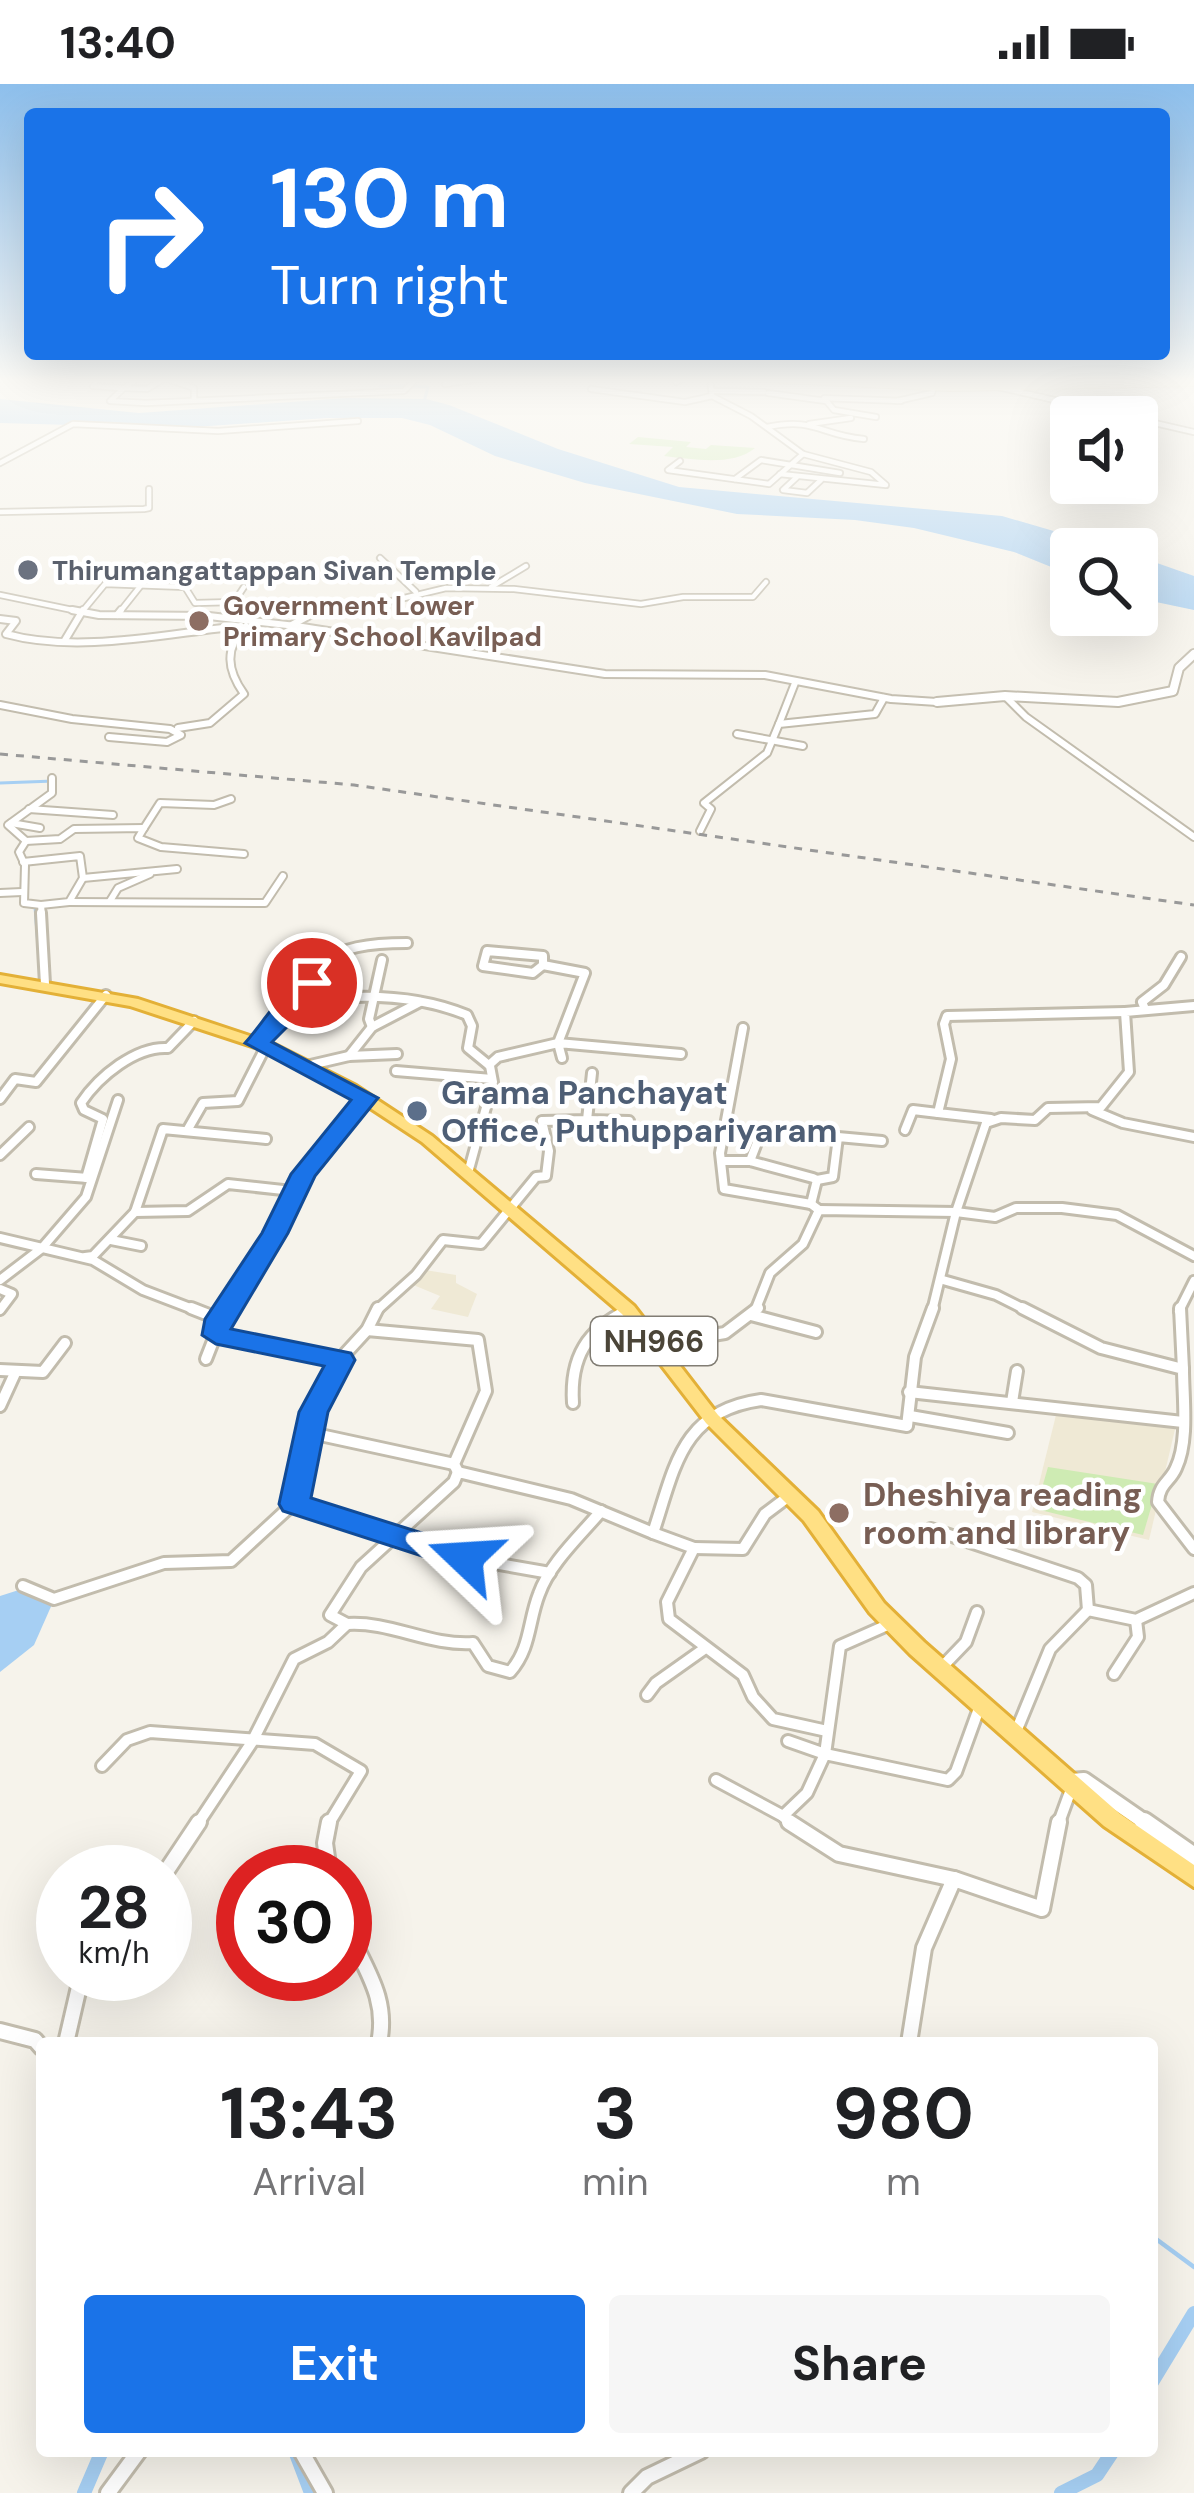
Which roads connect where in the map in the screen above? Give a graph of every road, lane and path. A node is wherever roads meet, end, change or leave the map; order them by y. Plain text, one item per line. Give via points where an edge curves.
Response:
1 (149, 490) edge
2 (0, 512) edge
3 (380, 558) dead end
4 (526, 566) dead end
5 (195, 581) dead end
6 (766, 582) dead end
7 (142, 584) junction
8 (185, 586) junction
9 (244, 587) dead end
10 (491, 587) junction
11 (416, 592) junction
12 (0, 595) edge
13 (195, 603) junction
14 (80, 610) junction
15 (117, 615) junction
16 (185, 615) junction
17 (0, 619) edge
18 (256, 624) junction
19 (246, 626) junction
20 (290, 626) junction
21 (65, 640) junction
22 (1194, 654) edge
23 (795, 682) junction
24 (1005, 696) junction
25 (884, 698) junction
26 (937, 702) joint
27 (3, 708) edge
28 (779, 724) junction
29 (170, 729) junction
30 (737, 734) dead end
31 (109, 737) dead end
32 (772, 740) junction
33 (803, 746) dead end
34 (52, 780) dead end
35 (231, 800) dead end
36 (28, 809) junction
37 (113, 815) dead end
38 (7, 825) edge
39 (40, 828) dead end
40 (144, 828) junction
41 (700, 831) dead end
42 (1194, 837) edge
43 (26, 841) junction
44 (161, 847) junction
45 (244, 854) dead end
46 (152, 857) dead end
47 (23, 862) junction
48 (177, 869) dead end
49 (150, 874) junction
50 (284, 876) dead end
51 (83, 878) junction
52 (22, 892) junction
53 (0, 893) edge
54 (110, 901) junction
55 (69, 902) junction
56 (40, 905) junction
57 (407, 943) dead end
58 (1181, 957) dead end
59 (382, 960) dead end
60 (543, 965) junction
61 (0, 979) edge
62 (45, 984) junction
63 (106, 995) junction
64 (373, 1000) junction
65 (425, 1000) junction
66 (286, 1004) junction
67 (1194, 1006) edge
68 (1145, 1009) junction
69 (1125, 1012) junction
70 (194, 1021) junction
71 (372, 1027) junction
72 (743, 1028) dead end
73 (558, 1043) junction
74 (261, 1045) junction
75 (397, 1054) dead end
76 (681, 1054) dead end
77 (349, 1056) junction
78 (562, 1058) dead end
79 (489, 1065) junction
80 (306, 1066) junction
81 (396, 1071) dead end
82 (592, 1072) dead end
83 (492, 1079) junction
84 (366, 1098) junction
85 (0, 1099) edge
86 (118, 1100) dead end
87 (1092, 1110) junction
88 (938, 1113) junction
89 (992, 1119) junction
90 (587, 1120) junction
91 (629, 1121) dead end
92 (29, 1127) dead end
93 (188, 1129) junction
94 (905, 1130) dead end
95 (760, 1136) dead end
96 (1194, 1137) edge
97 (266, 1139) dead end
98 (882, 1141) dead end
99 (0, 1155) edge
100 (722, 1161) junction
101 (750, 1161) junction
102 (468, 1173) junction
103 (36, 1174) dead end
104 (90, 1178) junction
105 (817, 1180) junction
106 (292, 1192) junction
107 (815, 1207) junction
108 (511, 1210) junction
109 (135, 1212) junction
110 (956, 1212) junction
111 (0, 1238) edge
112 (112, 1240) junction
113 (141, 1246) dead end
114 (42, 1248) junction
115 (1194, 1256) edge
116 (85, 1257) junction
117 (0, 1280) edge
118 (944, 1280) junction
119 (1194, 1282) edge
120 (0, 1289) edge
121 (0, 1310) edge
122 (628, 1310) junction
123 (751, 1315) junction
124 (219, 1319) junction
125 (368, 1330) junction
126 (816, 1332) dead end
127 (216, 1335) junction
128 (65, 1343) dead end
129 (657, 1343) junction
130 (206, 1359) dead end
131 (341, 1360) junction
132 (1183, 1369) junction
133 (0, 1370) edge
134 (16, 1371) junction
135 (1017, 1371) dead end
136 (909, 1392) junction
137 (1012, 1402) junction
138 (573, 1403) dead end
139 (0, 1406) edge
140 (910, 1416) junction
141 (712, 1419) junction
142 (1183, 1422) junction
143 (311, 1433) junction
144 (1008, 1433) dead end
145 (456, 1468) junction
146 (790, 1495) junction
147 (294, 1504) junction
148 (601, 1511) junction
149 (931, 1529) dead end
150 (652, 1533) junction
151 (399, 1535) junction
152 (694, 1548) junction
153 (1194, 1549) edge
154 (550, 1573) junction
155 (23, 1586) dead end
156 (1194, 1594) edge
157 (1088, 1610) junction
158 (977, 1612) dead end
159 (1136, 1621) junction
160 (892, 1623) junction
161 (347, 1624) junction
162 (704, 1649) junction
163 (941, 1668) junction
164 (1114, 1674) dead end
165 (647, 1695) dead end
166 (981, 1703) junction
167 (827, 1731) junction
168 (1016, 1734) junction
169 (788, 1741) dead end
170 (252, 1742) junction
171 (825, 1754) junction
172 (102, 1766) dead end
173 (716, 1780) dead end
174 (1071, 1783) junction
175 (784, 1816) junction
176 (184, 1845) edge
177 (324, 1845) edge
178 (1194, 1857) edge
179 (1194, 1877) edge
180 (954, 1880) junction
181 (372, 1975) edge
182 (76, 2001) edge
183 (0, 2031) edge
184 (67, 2037) edge
185 (379, 2037) edge
186 (910, 2037) edge
187 (36, 2041) edge
188 (135, 2457) edge
189 (304, 2457) edge
190 (688, 2457) edge
191 (108, 2493) edge
192 (325, 2493) edge
193 (632, 2493) edge

1 - 2 street via 144,509
3 - 11 street
4 - 10 street
5 - 8 street
6 - 10 street via 753,597 641,604
7 - 8 street
7 - 14 street via 105,584
7 - 15 street
8 - 13 street
9 - 13 street via 234,602
10 - 11 street
11 - 20 street via 371,606 313,610
12 - 14 street
13 - 16 street
14 - 15 street
14 - 21 street
15 - 16 street
16 - 18 street
17 - 21 street via 16,621 10,638
18 - 19 street
18 - 20 street
19 - 21 street
19 - 29 street via 228,651 244,694 210,723
20 - 23 street via 591,672
22 - 24 street via 1168,693 1118,702
23 - 25 street
23 - 28 street
24 - 26 street
24 - 42 street
25 - 26 street
25 - 28 street via 875,714
27 - 29 street
28 - 32 street
29 - 31 street via 178,739
30 - 32 street
32 - 33 street
32 - 41 street via 767,753 704,803 710,816
34 - 36 street via 52,793
35 - 40 street via 163,802
36 - 37 street
36 - 38 street
38 - 39 street
38 - 43 street
40 - 43 street via 74,829 60,839
40 - 44 street via 138,838
43 - 47 street
44 - 45 street
44 - 46 street
47 - 51 street via 80,852
47 - 52 street
48 - 49 street
49 - 51 street
49 - 54 street via 118,888
50 - 54 street via 265,903
51 - 55 street
52 - 53 street
52 - 56 street via 24,903
54 - 55 street
55 - 56 street
56 - 62 street
57 - 66 street via 328,954 311,968 312,983
58 - 68 street via 1142,1002
59 - 64 street
60 - 60 street via 543,956 489,949 481,963 533,973
60 - 73 street via 584,973
61 - 62 highway, NH966
62 - 63 highway, NH966
63 - 70 highway, NH966
63 - 85 street via 36,1082 16,1079
64 - 65 street
64 - 66 street
64 - 71 street
65 - 71 street
65 - 79 street via 467,1015 468,1048
66 - 74 street
67 - 68 street
68 - 69 street
69 - 87 street via 1129,1072
69 - 88 street via 947,1016 951,1059
70 - 74 highway, NH966
70 - 104 street via 167,1048 147,1048 96,1079 81,1103 104,1119
71 - 77 street
72 - 100 street
73 - 76 street
73 - 78 street
73 - 79 street
74 - 80 highway, NH966
74 - 93 street via 238,1101 203,1103
75 - 77 street
77 - 80 street
79 - 83 street
80 - 84 highway, NH966
81 - 83 street
82 - 90 street
83 - 102 street
84 - 102 highway, NH966
84 - 106 street
86 - 104 street
87 - 89 street
87 - 96 street
88 - 89 street
88 - 94 street via 913,1110
89 - 110 street
90 - 91 street
90 - 108 street via 542,1121 546,1176 536,1177 527,1199
92 - 99 street
93 - 97 street
93 - 109 street via 163,1129
95 - 101 street
98 - 105 street via 838,1137 833,1178
100 - 101 street
100 - 107 street via 727,1192
101 - 105 street
102 - 108 highway, NH966
103 - 104 street
104 - 114 street via 86,1197
105 - 107 street
106 - 109 street via 228,1184 188,1211
106 - 124 street
107 - 110 street
107 - 123 street via 812,1238 768,1275
108 - 122 highway, NH966
108 - 125 street via 489,1222 482,1244 443,1240 379,1306
109 - 112 street
110 - 115 street via 1061,1208 1117,1216
110 - 118 street
111 - 114 street
112 - 113 street
112 - 116 street
114 - 116 street
114 - 117 street
116 - 124 street
118 - 132 street via 996,1295 1101,1348
118 - 136 street
119 - 132 street via 1179,1310
120 - 121 street via 12,1294
122 - 129 highway, NH966
122 - 138 street via 595,1330 571,1364
123 - 126 street
123 - 129 street via 726,1336
124 - 127 street
125 - 131 street
125 - 145 street via 478,1340 486,1391
127 - 130 street
127 - 131 street
128 - 134 street via 43,1372
129 - 141 highway, NH966
131 - 143 street
132 - 142 street
133 - 134 street
134 - 139 street
135 - 137 street
136 - 137 street
136 - 140 street
137 - 142 street
140 - 141 street via 903,1427 750,1399
140 - 144 street
141 - 146 highway, NH966
141 - 150 street via 682,1447
142 - 153 street via 1176,1469 1157,1501
143 - 145 street
143 - 147 street
145 - 148 street
145 - 151 street via 454,1483
146 - 152 street via 765,1514 743,1549
146 - 160 highway, NH966
147 - 151 street
147 - 155 street via 231,1561 166,1562 54,1599
148 - 150 street
148 - 154 street
149 - 157 street via 1078,1578
150 - 152 street
151 - 154 street via 465,1558
151 - 161 street via 361,1567 330,1616
152 - 162 street via 665,1613
154 - 161 street via 524,1656 510,1672 488,1666 473,1642 444,1645
156 - 159 street
157 - 159 street
157 - 168 street via 1063,1627
158 - 163 street via 966,1642
159 - 164 street via 1138,1637
160 - 163 highway, NH966
160 - 167 street via 840,1646
161 - 170 street via 294,1659
162 - 165 street
162 - 167 street via 743,1675 773,1719
163 - 166 highway, NH966
166 - 168 highway, NH966
166 - 171 street via 948,1780
167 - 171 street
168 - 174 highway, NH966
169 - 171 street
170 - 172 street via 150,1732 127,1740
170 - 176 street
170 - 177 street via 315,1744 362,1771 327,1816
171 - 175 street via 807,1793
173 - 175 street
174 - 178 street via 1084,1780
174 - 179 highway, NH966
174 - 180 street via 1042,1909
175 - 180 street via 847,1858
180 - 186 street via 924,1948
181 - 185 street via 383,1992
182 - 184 street
183 - 187 street
188 - 191 street
189 - 192 street
190 - 193 street

